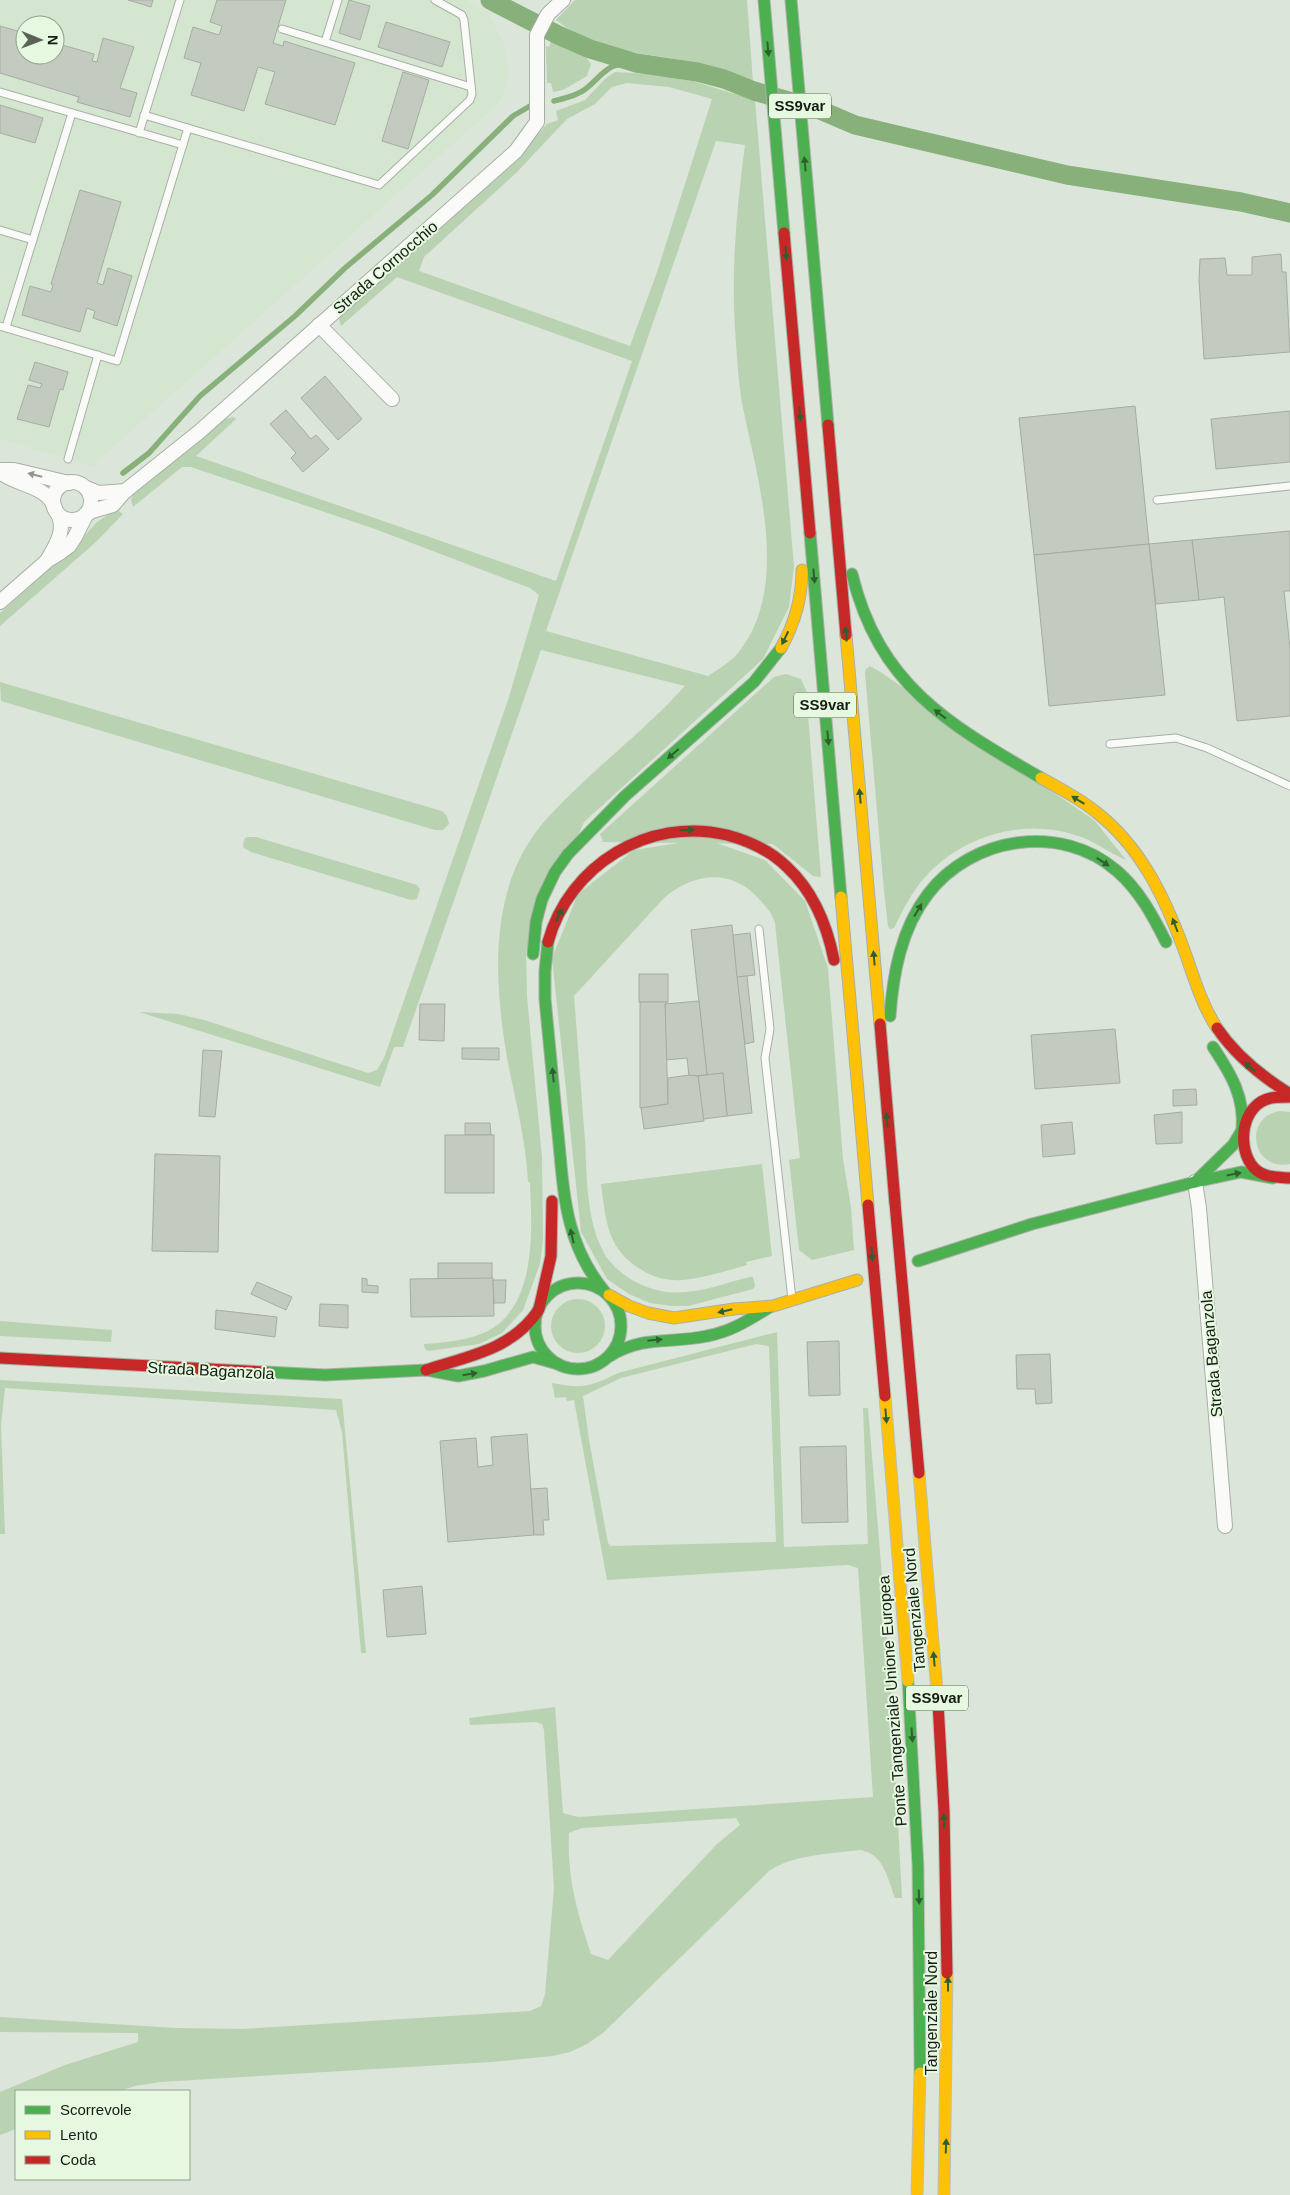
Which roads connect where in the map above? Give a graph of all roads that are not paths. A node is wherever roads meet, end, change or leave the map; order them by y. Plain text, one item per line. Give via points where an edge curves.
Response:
1 (180, 0) edge
2 (338, 0) edge
3 (435, 0) edge
4 (563, 0) edge
5 (764, 0) edge
6 (791, 0) edge
7 (282, 29) dead end
8 (325, 42) junction
9 (471, 87) junction
10 (0, 92) edge
11 (72, 113) junction
12 (144, 115) junction
13 (188, 128) junction
14 (139, 133) junction
15 (183, 145) junction
16 (0, 230) edge
17 (33, 240) junction
18 (320, 325) junction
19 (3, 327) edge
20 (820, 336) junction
21 (98, 356) junction
22 (392, 399) dead end
23 (803, 453) junction
24 (68, 459) dead end
25 (0, 471) edge
26 (69, 483) junction
27 (1290, 486) edge
28 (86, 488) junction
29 (126, 491) junction
30 (1157, 500) dead end
31 (56, 511) junction
32 (86, 515) junction
33 (48, 560) junction
34 (0, 602) edge
35 (1110, 744) dead end
36 (1290, 786) edge
37 (760, 929) dead end
38 (1172, 955) dead end
39 (532, 966) dead end
40 (836, 974) dead end
41 (1182, 979) dead end
42 (1198, 1019) dead end
43 (1208, 1039) dead end
44 (538, 1048) dead end
45 (1290, 1096) edge
46 (846, 1097) dead end
47 (1242, 1130) junction
48 (863, 1150) junction
49 (1273, 1178) junction
50 (1290, 1178) edge
51 (893, 1180) junction
52 (1195, 1182) junction
53 (918, 1261) dead end
54 (857, 1280) dead end
55 (605, 1292) junction
56 (792, 1300) junction
57 (774, 1306) junction
58 (539, 1309) junction
59 (610, 1356) junction
60 (0, 1358) edge
61 (558, 1364) junction
62 (422, 1370) junction
63 (1225, 1526) dead end
64 (917, 2195) edge
65 (944, 2195) edge

1 - 12 lane
2 - 8 lane
3 - 9 lane via 462,15
4 - 18 street, Strada Cornocchio via 548,14 537,35 536,122 516,151
5 -> 23 main road, SS9var
20 -> 6 main road, SS9var
7 - 8 lane
8 - 9 lane
9 - 13 lane via 467,106 379,185
10 - 11 lane
11 - 14 lane
11 - 17 lane
12 - 13 lane
12 - 14 lane
13 - 15 lane
14 - 15 lane
15 - 21 lane via 118,361
16 - 17 lane
17 - 19 lane
18 - 22 street
18 - 29 street, Strada Cornocchio via 199,432
19 - 21 lane
45 -> 20 main road via 1254,1072 1219,1033 1161,893 1123,835 1082,802 975,738 935,710 900,676 872,635 852,571 836,424
51 -> 20 main road, SS9var
21 - 24 lane
23 -> 39 main road via 796,495 802,558 801,586 794,617 783,644 750,686 609,811 569,852 551,879 540,906
23 -> 48 main road, SS9var
26 -> 25 street via 12,470
25 - 31 street via 8,478 45,493
26 - 28 street
26 - 31 street via 58,489 53,502
27 - 30 lane
28 - 29 street via 99,493
28 - 32 street via 91,498
29 - 32 street, Strada Cornocchio via 113,505
31 - 32 street, Strada Cornocchio via 69,520
31 - 33 street via 61,532
32 - 33 street via 72,541
33 - 34 street
35 - 36 lane via 1176,738 1207,748
37 - 56 lane via 770,1029 765,1058
51 -> 38 main road via 899,1124 890,1028 893,982 912,920 928,894 949,872 975,855 1003,844 1034,841 1079,849 1105,862 1128,882 1147,906
55 -> 40 main road via 579,1258 570,1230 546,1004 548,945 556,919 573,889 601,859 645,838 663,832 689,830 732,836 775,856 804,885 827,929
41 - 42 main road
43 - 47 main road via 1235,1080 1242,1105
44 - 58 main road via 554,1235 550,1270
45 - 47 main road via 1262,1102 1251,1112
46 - 48 main road
47 - 49 main road via 1246,1157 1255,1168
47 - 52 main road via 1233,1145
48 -> 64 main road, Ponte Tangenziale Unione Europea / SS9var, bridge via 914,1768 921,2022
49 - 50 main road
52 -> 49 main road via 1241,1172
65 -> 51 main road, Tangenziale Nord / SS9var, bridge via 948,1944 941,1757
52 - 53 main road via 1032,1224
52 - 63 street, Strada Baganzola
54 - 56 main road, Strada Baganzola
57 -> 55 main road, Strada Baganzola via 734,1308 699,1317 674,1318 638,1310
55 - 58 main road, Strada Baganzola via 585,1284 571,1284 552,1292
55 - 59 main road via 614,1303 621,1323 620,1337
56 - 57 main road, Strada Baganzola
59 -> 57 main road, Strada Baganzola via 644,1341 713,1334 741,1325
58 - 61 main road via 535,1323 539,1344 546,1356
58 - 62 main road, Strada Baganzola via 528,1325 505,1344
59 - 61 main road, Strada Baganzola via 585,1369 571,1369
60 - 62 main road, Strada Baganzola via 312,1375
62 -> 61 main road, Strada Baganzola via 453,1376 467,1375 533,1357

